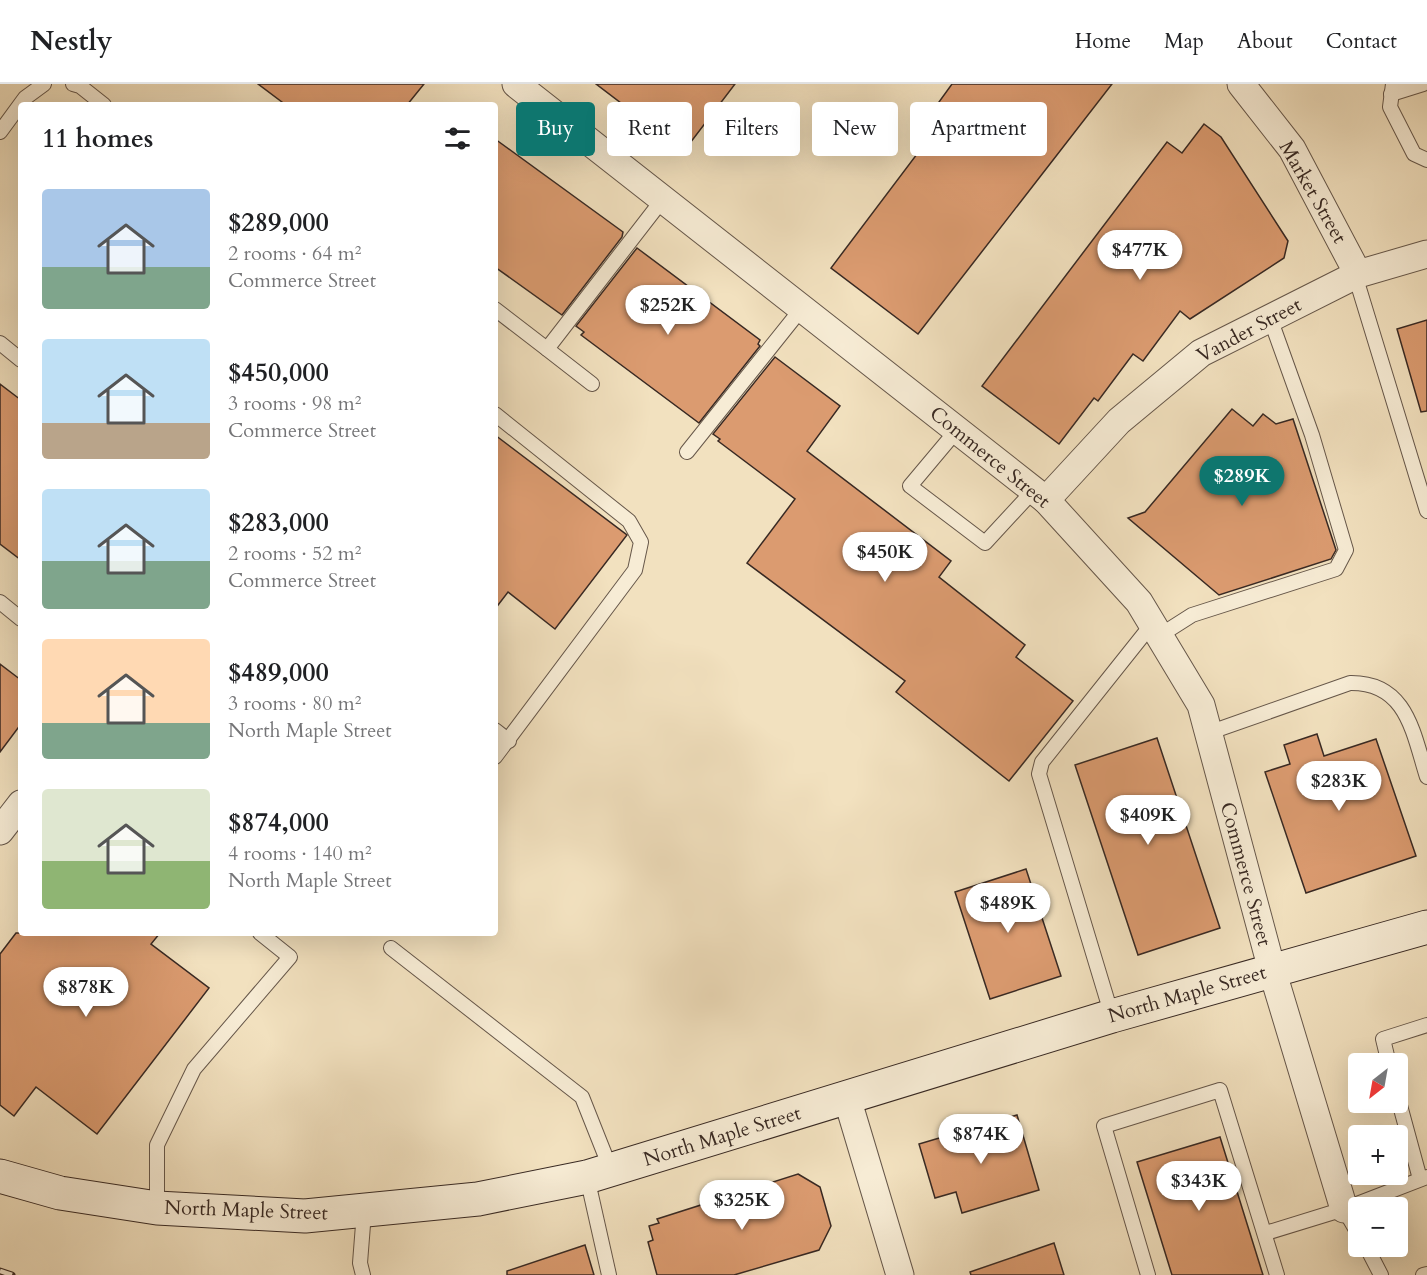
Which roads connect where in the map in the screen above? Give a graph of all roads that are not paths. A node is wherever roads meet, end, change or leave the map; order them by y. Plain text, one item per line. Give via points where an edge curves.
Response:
1 (44, 84) edge
2 (73, 84) edge
3 (516, 84) edge
4 (1241, 84) edge
5 (1423, 84) edge
6 (1392, 89) edge
7 (23, 102) edge
8 (100, 102) edge
9 (18, 108) edge
10 (0, 132) edge
11 (1427, 160) edge
12 (663, 199) junction
13 (1427, 254) edge
14 (1357, 274) junction
15 (802, 308) junction
16 (498, 311) edge
17 (1270, 318) junction
18 (0, 343) edge
19 (547, 349) junction
20 (18, 358) edge
21 (592, 384) dead end
22 (498, 416) edge
23 (957, 430) junction
24 (687, 452) dead end
25 (1040, 495) junction
26 (1427, 511) edge
27 (0, 602) edge
28 (18, 617) edge
29 (1155, 630) junction
30 (498, 732) edge
31 (1208, 733) junction
32 (509, 741) junction
33 (498, 754) edge
34 (1427, 777) edge
35 (18, 808) edge
36 (0, 831) edge
37 (1427, 927) edge
38 (264, 936) edge
39 (391, 948) dead end
40 (1272, 970) junction
41 (1112, 1016) junction
42 (1427, 1025) edge
43 (1386, 1053) edge
44 (847, 1098) junction
45 (1403, 1113) edge
46 (599, 1173) junction
47 (0, 1176) edge
48 (1423, 1178) edge
49 (157, 1208) junction
50 (1344, 1209) junction
51 (364, 1212) junction
52 (1348, 1216) edge
53 (1266, 1233) junction
54 (1371, 1257) edge
55 (363, 1275) edge
56 (609, 1275) edge
57 (900, 1275) edge
58 (1148, 1275) edge
59 (1277, 1275) edge
60 (1381, 1275) edge

1 - 7 lane
2 - 8 lane
3 - 12 street, Commerce Street
4 - 14 street, Market Street via 1292,149
5 - 6 lane
6 - 11 lane via 1390,107 1414,154
9 - 10 lane
12 - 15 street, Commerce Street
12 - 19 lane
13 - 14 street, Vander Street
14 - 17 street, Vander Street
14 - 26 lane
15 - 23 street, Commerce Street
15 - 24 lane
16 - 19 lane
17 - 25 street, Vander Street via 1201,353 1119,421
17 - 29 lane via 1312,435 1346,550 1343,559 1336,569
18 - 20 lane
19 - 21 lane
22 - 32 lane via 629,521 641,542 634,570
23 - 25 street, Commerce Street
23 - 25 lane via 910,486 985,543
25 - 29 street, Commerce Street via 1139,603
27 - 28 lane
29 - 31 street, Commerce Street via 1201,705
29 - 41 lane via 1042,762 1040,774
30 - 32 lane
31 - 34 lane via 1350,683 1369,682 1389,691 1411,724
31 - 40 street, Commerce Street
32 - 33 lane
35 - 36 street
37 - 40 main road, North Maple Street
38 - 49 lane via 290,957 194,1069 157,1145
39 - 46 lane via 582,1096
40 - 41 main road, North Maple Street
40 - 50 street, Commerce Street
41 - 44 main road, North Maple Street
42 - 43 lane via 1383,1039
44 - 46 main road, North Maple Street
44 - 57 street
45 - 48 lane
46 - 51 main road, North Maple Street via 477,1199
46 - 56 lane
47 - 49 main road, North Maple Street via 60,1193
48 - 50 lane
49 - 51 main road, North Maple Street via 305,1216
50 - 52 lane
50 - 53 lane
51 - 55 lane via 360,1263
53 - 58 lane via 1220,1090 1104,1126
53 - 59 lane
54 - 60 lane

